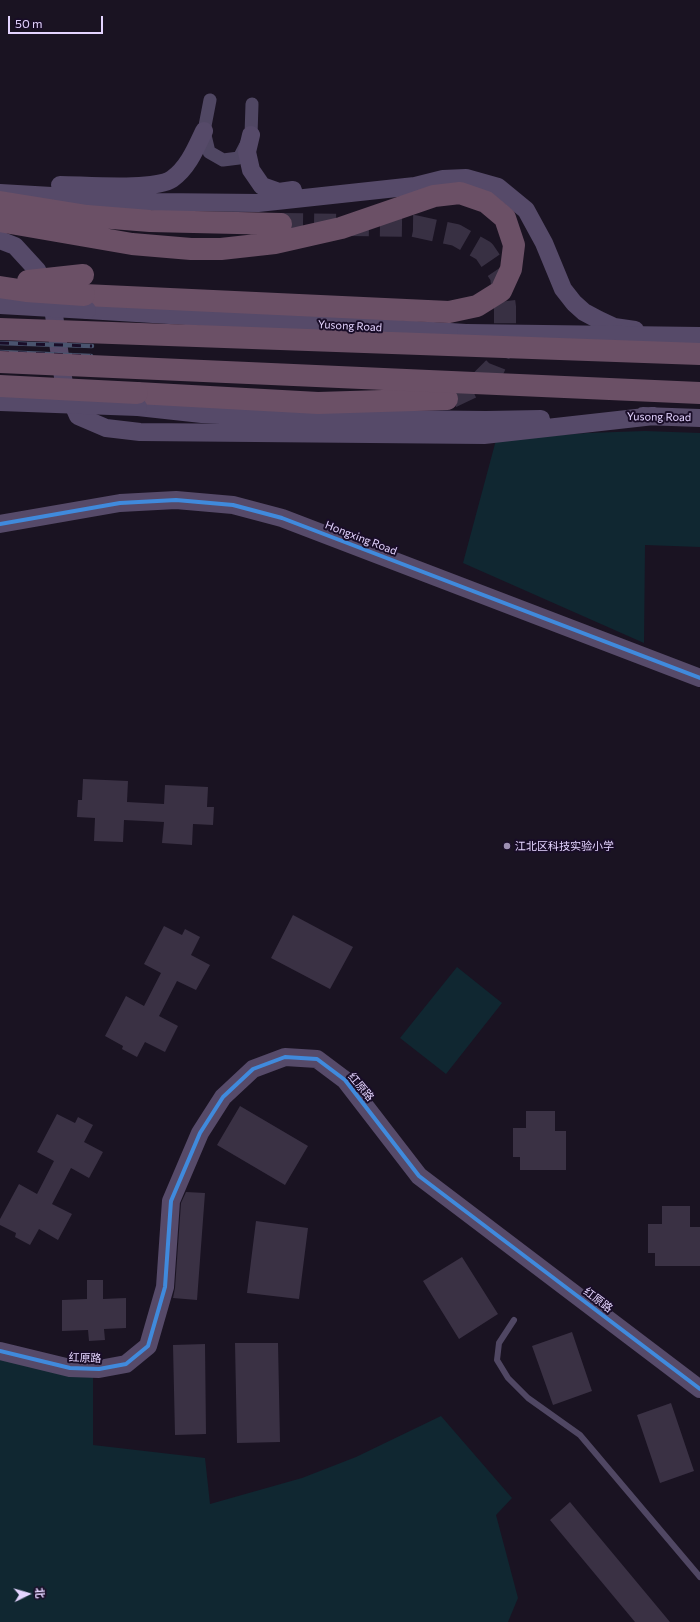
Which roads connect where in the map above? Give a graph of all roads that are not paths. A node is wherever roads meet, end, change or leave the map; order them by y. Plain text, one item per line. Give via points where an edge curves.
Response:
1 (210, 100) dead end
2 (252, 104) dead end
3 (204, 131) junction
4 (251, 135) junction
5 (443, 179) junction
6 (0, 185) edge
7 (0, 193) edge
8 (0, 202) edge
9 (0, 221) edge
10 (281, 224) tunnel mouth
11 (0, 240) edge
12 (0, 282) edge
13 (0, 287) edge
14 (85, 293) junction
15 (0, 305) edge
16 (0, 328) edge
17 (657, 334) junction
18 (700, 336) edge
19 (700, 354) edge
20 (0, 362) edge
21 (0, 386) edge
22 (700, 393) edge
23 (447, 399) tunnel mouth
24 (138, 400) junction
25 (0, 402) edge
26 (700, 418) edge
27 (485, 428) junction
28 (0, 524) edge
29 (700, 678) edge
30 (514, 1320) dead end
31 (0, 1351) edge
32 (700, 1389) edge
33 (700, 1577) edge

1 - 3 street
2 - 4 street
3 - 4 street via 209,152 223,160 239,158
3 - 6 main road via 189,161 176,175 172,179 151,186
4 - 5 main road via 247,152 251,170 262,186 279,192 403,178
5 - 7 main road via 415,186 258,203 155,202
5 - 17 main road via 466,178 498,187 526,210 544,243 563,290 574,303 584,312 614,326
8 - 10 highway via 87,216 150,222
9 - 14 highway via 132,244 222,249 275,243 334,230 434,196 460,193 486,202 505,218 514,244 512,269 501,291 477,306 449,312
11 - 27 main road via 16,246 37,270 52,301 64,384 78,416 106,428 140,432
12 - 14 highway, bridge via 31,281
13 - 14 highway, bridge via 26,291
14 - 15 main road, Yusong Road, bridge
14 - 17 main road, Yusong Road, bridge via 466,332
16 - 19 highway, Yusong Road, bridge
17 - 18 main road, Yusong Road, bridge
20 - 22 highway, bridge
21 - 24 highway, bridge
23 - 24 highway via 318,403
24 - 25 main road, Yusong Road, bridge
24 - 27 main road, Yusong Road via 202,414
26 - 27 main road, Yusong Road via 654,416
28 - 29 main road, Hongxing Road via 120,503 176,500 233,505 282,518
30 - 33 lane via 499,1343 497,1360 508,1378 528,1398 580,1435
31 - 32 main road, 红原路 via 70,1368 99,1369 126,1364 148,1346 165,1287 171,1201 200,1133 223,1097 253,1069 285,1057 316,1059 346,1080 419,1176

